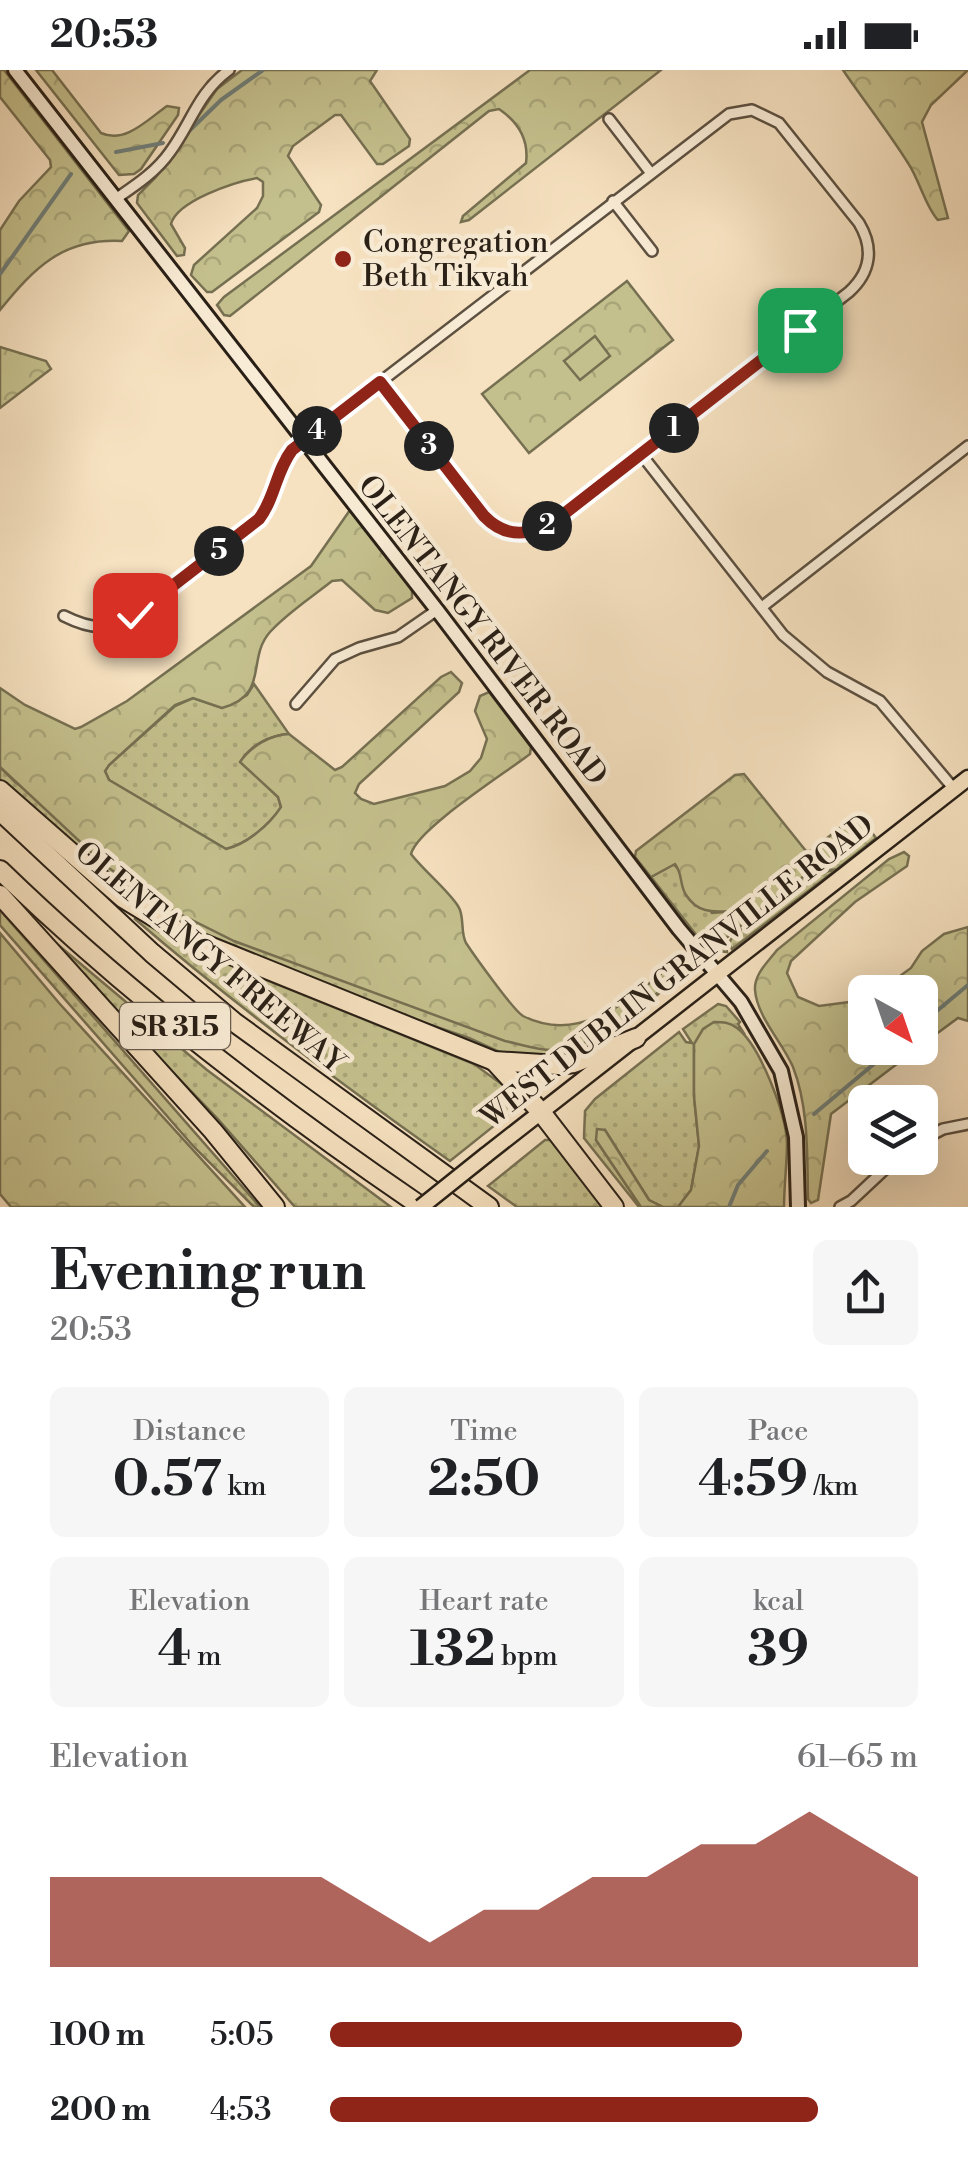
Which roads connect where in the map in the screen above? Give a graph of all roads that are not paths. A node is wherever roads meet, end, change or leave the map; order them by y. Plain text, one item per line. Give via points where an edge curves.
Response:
1 (15, 70) edge
2 (229, 70) edge
3 (609, 119) dead end
4 (650, 172) junction
5 (117, 198) junction
6 (613, 201) junction
7 (652, 251) dead end
8 (380, 382) junction
9 (305, 440) junction
10 (968, 446) edge
11 (641, 454) junction
12 (762, 607) junction
13 (438, 610) junction
14 (64, 616) dead end
15 (296, 704) dead end
16 (968, 778) edge
17 (954, 789) junction
18 (0, 790) edge
19 (0, 811) edge
20 (0, 870) edge
21 (0, 895) edge
22 (717, 976) junction
23 (636, 1038) junction
24 (494, 1061) junction
25 (541, 1112) junction
26 (968, 1124) edge
27 (938, 1131) edge
28 (879, 1175) edge
29 (276, 1207) edge
30 (421, 1207) edge
31 (489, 1207) edge
32 (614, 1207) edge
33 (798, 1207) edge
34 (840, 1207) edge

1 - 5 main road, OLENTANGY RIVER ROAD
2 - 5 street via 201,96 154,172
3 - 4 street
4 - 6 street
4 - 11 street via 729,114 752,110 771,116 859,223 868,259 849,292
5 - 9 main road, OLENTANGY RIVER ROAD
6 - 7 street
6 - 8 street
8 - 9 street
8 - 11 street via 484,516 516,534 548,525
9 - 13 main road, OLENTANGY RIVER ROAD
9 - 14 street via 283,463 259,519 129,620 102,628
10 - 12 street
11 - 12 street
12 - 17 street via 827,672 880,702
13 - 15 street via 398,638 335,659
13 - 22 main road, OLENTANGY RIVER ROAD
16 - 17 main road, WEST DUBLIN GRANVILLE ROAD
17 - 22 main road, WEST DUBLIN GRANVILLE ROAD
18 - 24 highway via 122,898 187,937
19 - 31 highway, OLENTANGY FREEWAY / SR 315 via 234,1022
20 - 30 highway, SR 315 via 208,1054
21 - 29 highway
22 - 23 main road, WEST DUBLIN GRANVILLE ROAD
22 - 33 main road, OLENTANGY RIVER ROAD via 741,1002 781,1071 796,1137
23 - 24 highway via 574,1063
23 - 25 main road, WEST DUBLIN GRANVILLE ROAD
24 - 25 highway
25 - 30 main road, WEST DUBLIN GRANVILLE ROAD, bridge
25 - 32 highway
26 - 27 street
28 - 34 street

